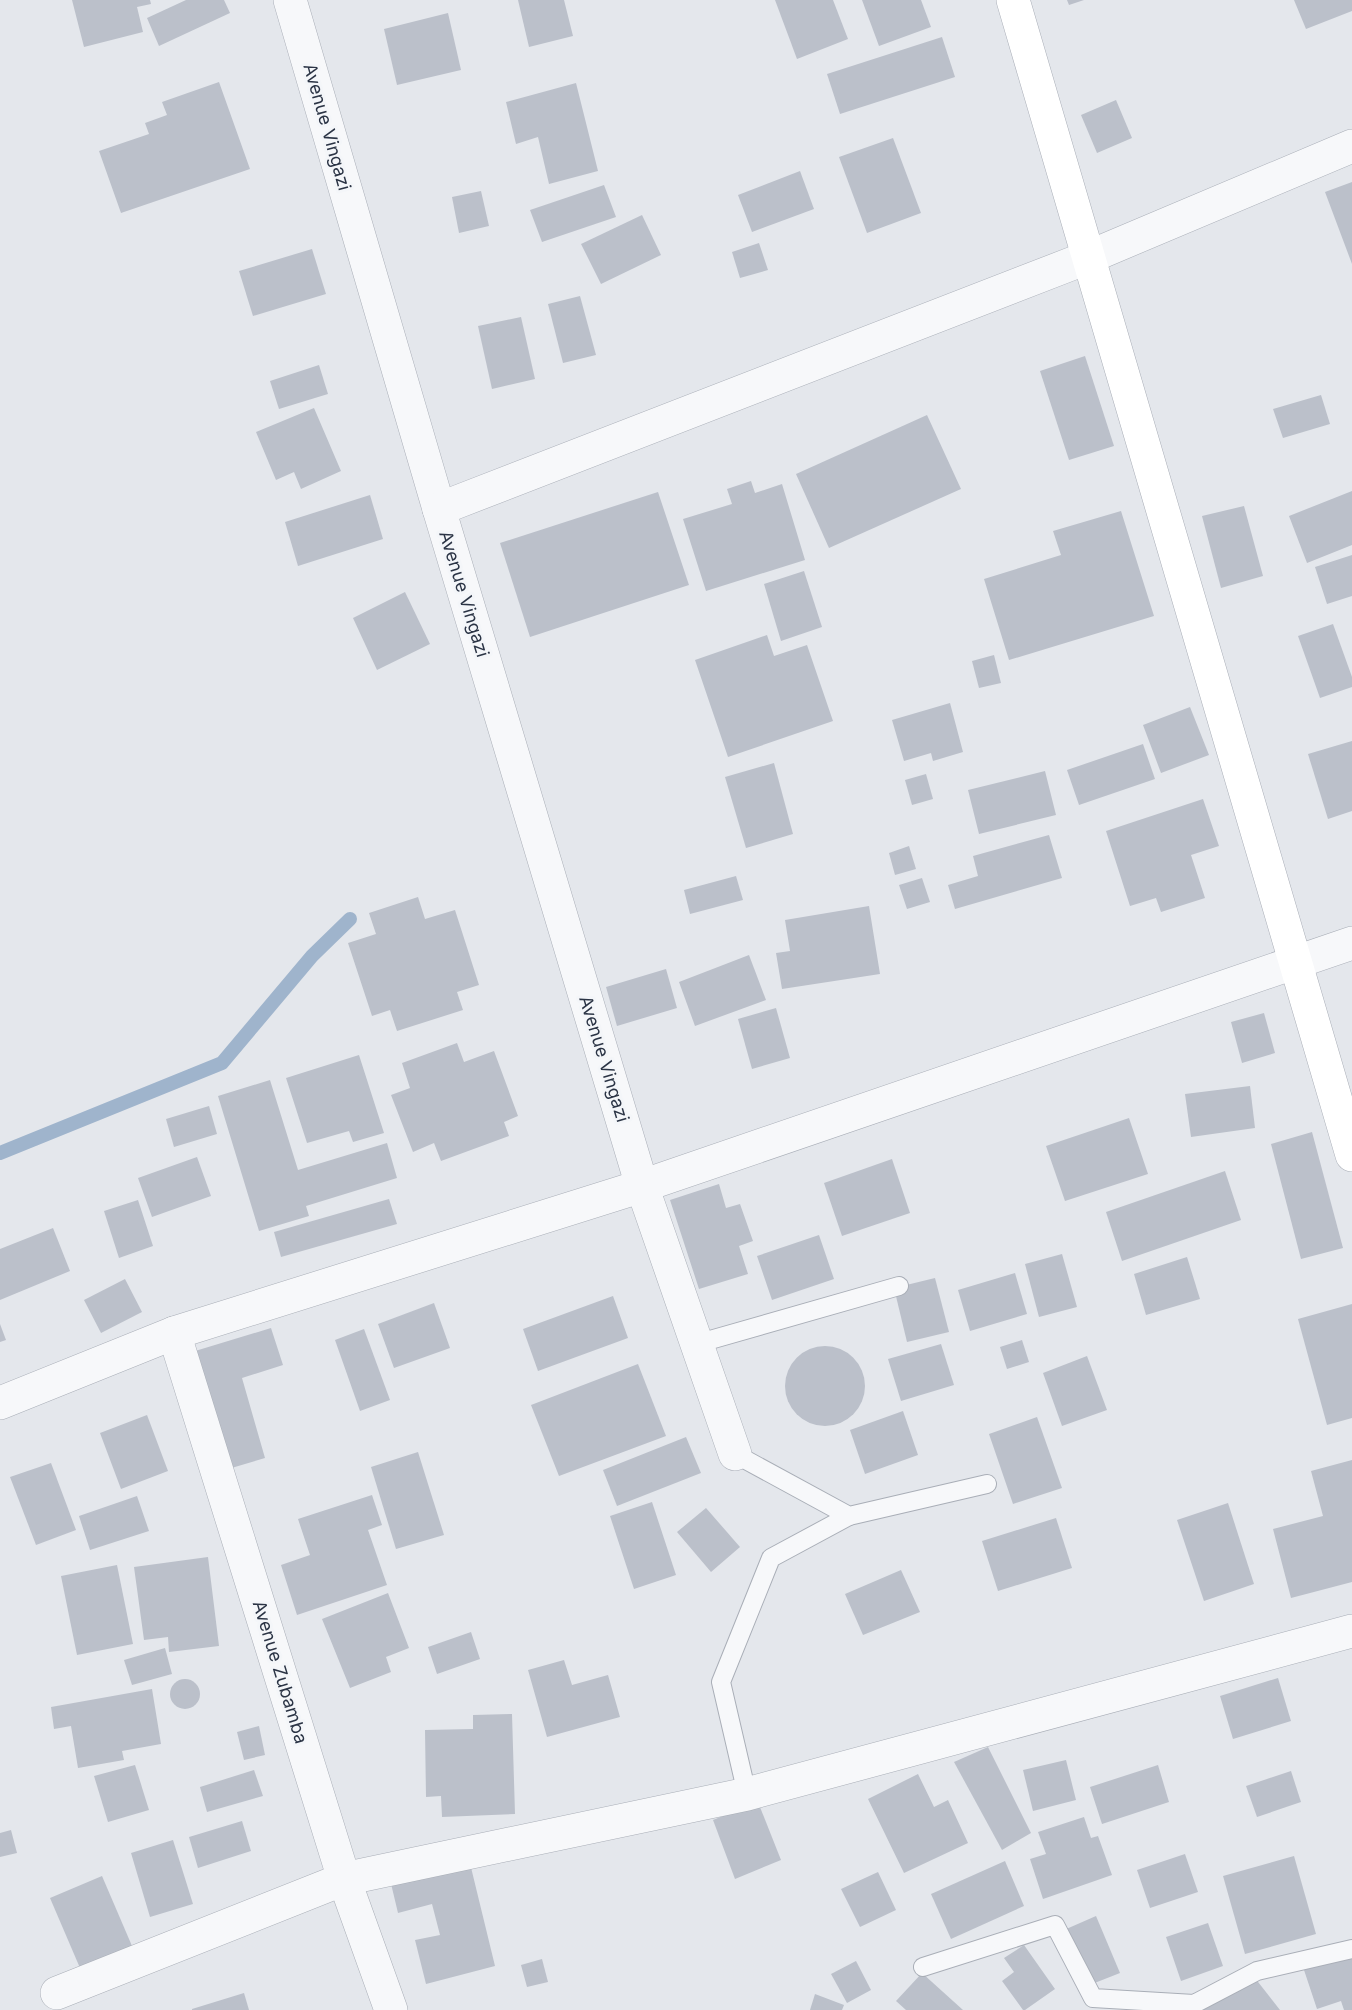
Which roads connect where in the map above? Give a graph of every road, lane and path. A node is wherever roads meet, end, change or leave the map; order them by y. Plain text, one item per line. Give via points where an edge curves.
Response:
1 (290, 0) edge
2 (1013, 0) edge
3 (1352, 146) edge
4 (1089, 257) junction
5 (439, 509) junction
6 (1352, 943) edge
7 (1294, 961) junction
8 (1352, 1155) edge
9 (642, 1186) junction
10 (899, 1286) dead end
11 (174, 1333) junction
12 (696, 1344) junction
13 (0, 1403) edge
14 (735, 1454) joint
15 (987, 1484) dead end
16 (849, 1516) junction
17 (1352, 1630) edge
18 (747, 1794) junction
19 (344, 1879) junction
20 (1352, 1949) edge
21 (923, 1967) dead end
22 (57, 1993) dead end
23 (391, 2010) edge

1 - 5 street, Avenue Vingazi
2 - 4 street
3 - 4 street
4 - 5 street
4 - 7 street
5 - 9 street, Avenue Vingazi
6 - 7 street
7 - 8 street
7 - 9 street
9 - 11 street
9 - 12 street, Avenue Vingazi
10 - 12 lane
11 - 13 street
11 - 19 street, Avenue Zubamba
12 - 14 street, Avenue Vingazi
14 - 16 lane
15 - 16 lane
16 - 18 lane via 771,1558 721,1682
17 - 18 street
18 - 19 street
19 - 22 street
19 - 23 street, Avenue Zubamba
20 - 21 lane via 1257,1971 1194,2004 1093,1998 1055,1924

